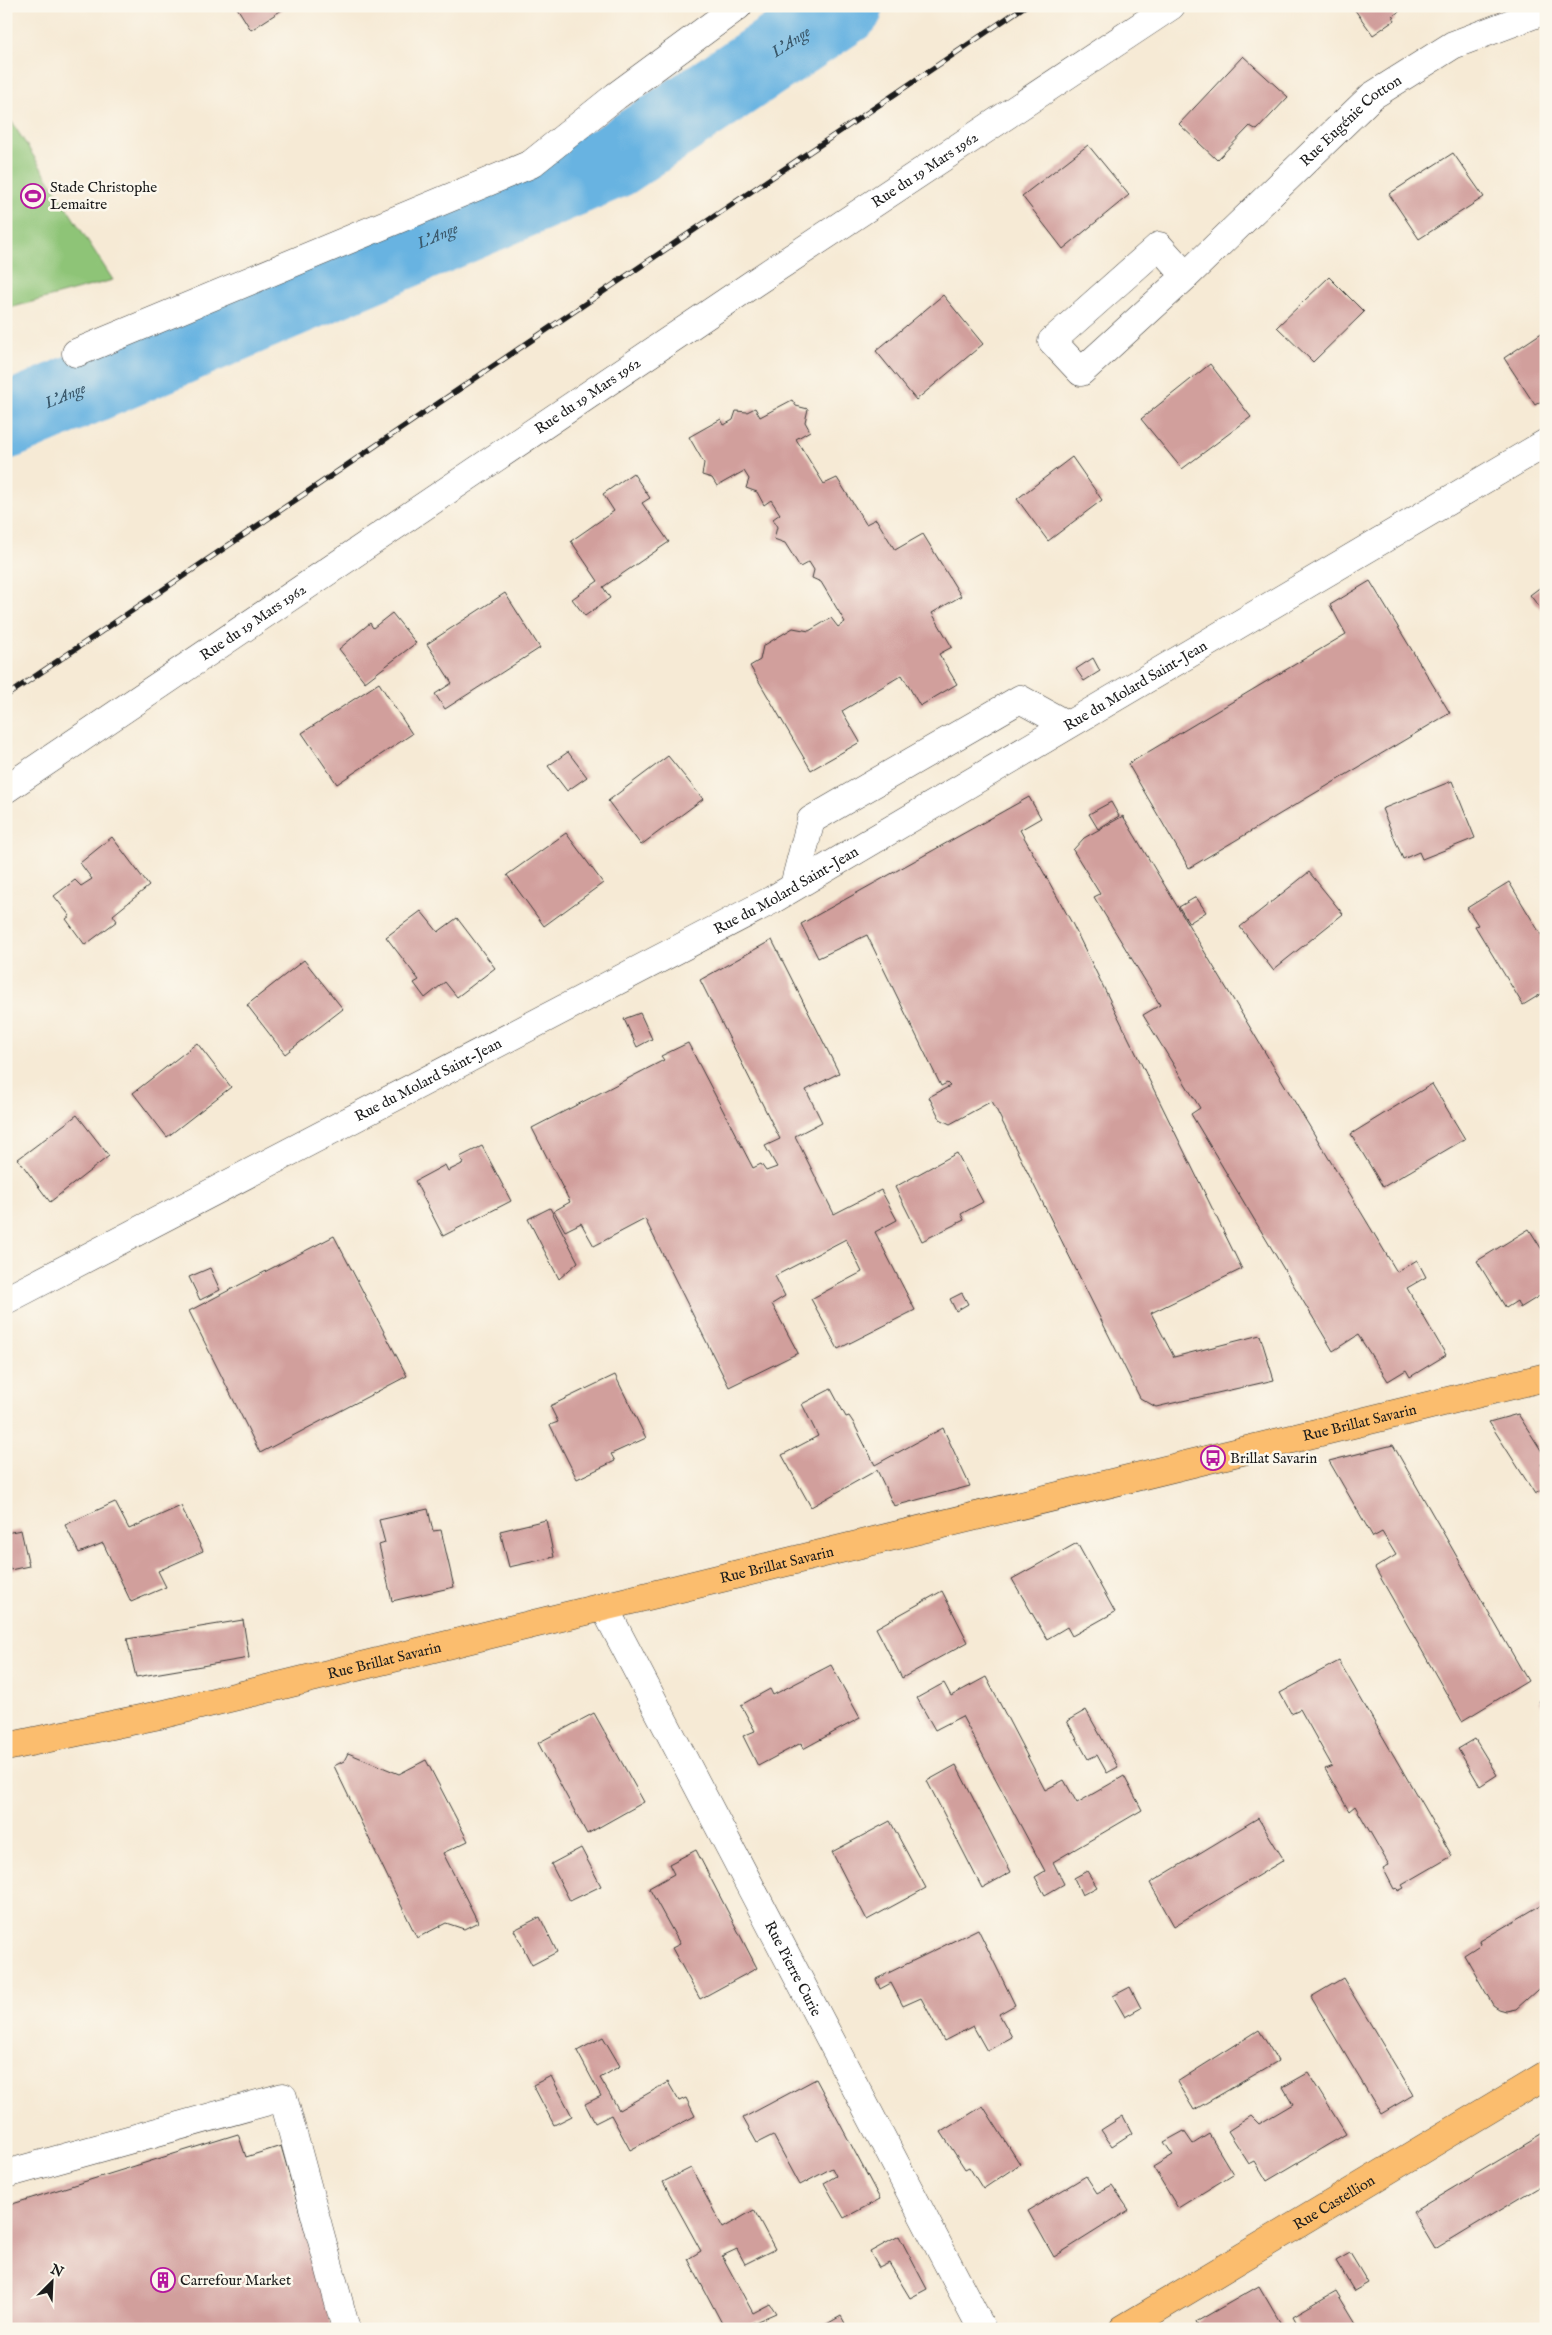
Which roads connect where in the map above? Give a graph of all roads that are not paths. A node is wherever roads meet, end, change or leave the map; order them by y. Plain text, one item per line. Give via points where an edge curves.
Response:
1 (738, 6) edge
2 (1171, 6) edge
3 (1546, 10) edge
4 (1186, 276) junction
5 (76, 354) dead end
6 (1546, 442) edge
7 (1067, 725) junction
8 (6, 789) edge
9 (794, 886) junction
10 (6, 1300) edge
11 (1546, 1377) edge
12 (604, 1607) junction
13 (6, 1747) edge
14 (1546, 2075) edge
15 (6, 2174) edge
16 (346, 2329) edge
17 (982, 2329) edge
18 (1124, 2329) edge

1 - 5 street via 531,164
2 - 8 street, Rue du 19 Mars 1962 via 754,283
3 - 4 street, Rue Eugénie Cotton via 1453,45 1372,96
4 - 4 street, Rue Eugénie Cotton via 1158,246 1052,341 1081,372
6 - 7 street, Rue du Molard Saint-Jean
7 - 9 street, Rue du Molard Saint-Jean
7 - 9 street via 1020,699 811,820
9 - 10 street, Rue du Molard Saint-Jean
11 - 12 main road, Rue Brillat Savarin
12 - 13 main road, Rue Brillat Savarin via 164,1714
12 - 17 street, Rue Pierre Curie
14 - 18 main road, Rue Castellion
15 - 16 street via 283,2097

